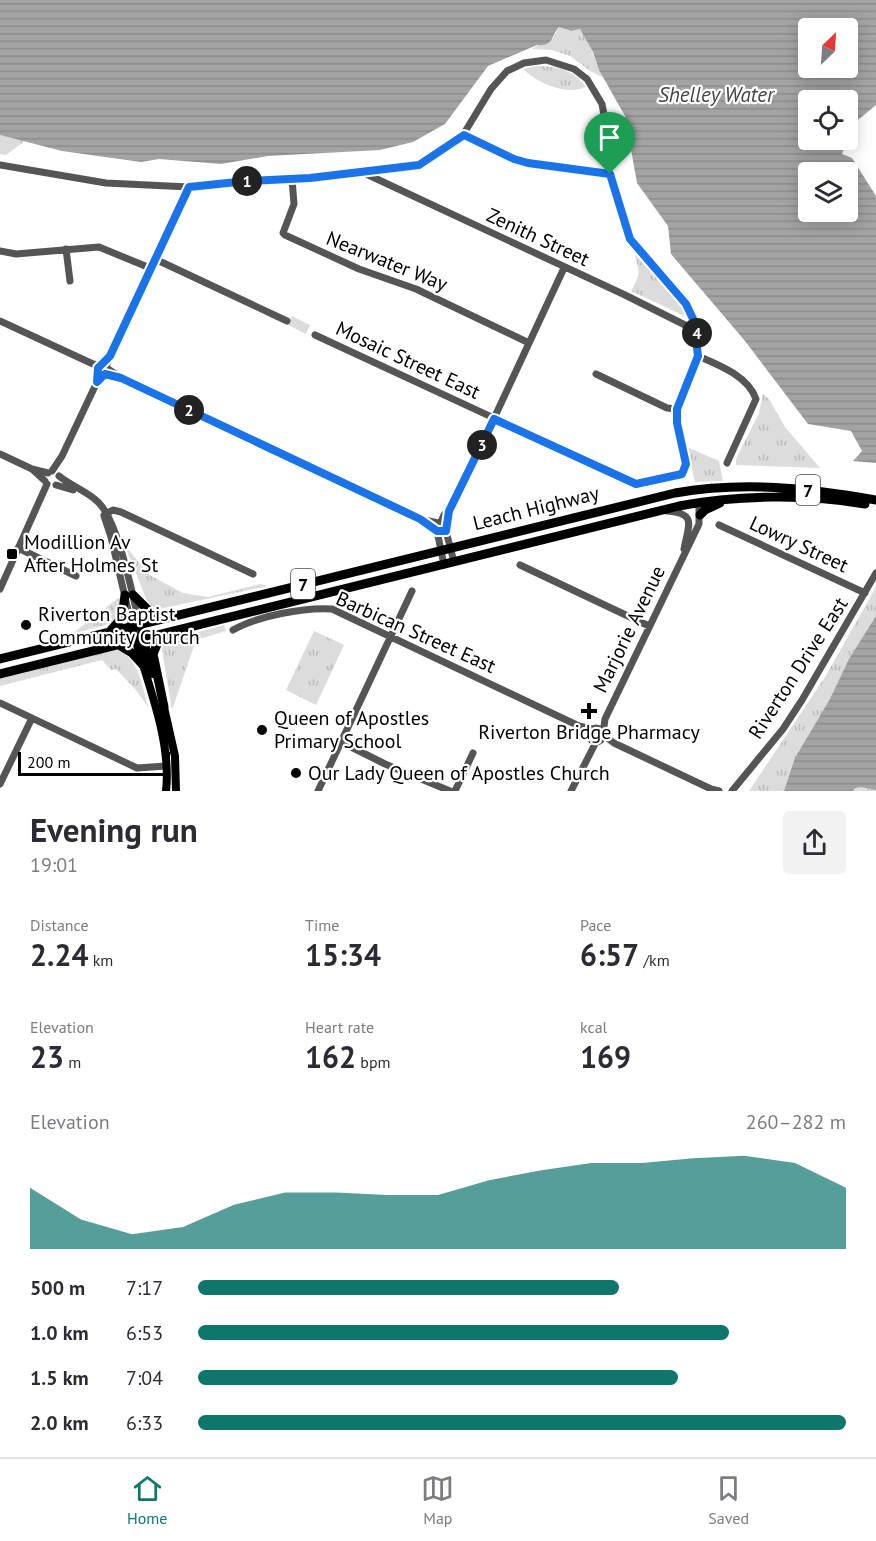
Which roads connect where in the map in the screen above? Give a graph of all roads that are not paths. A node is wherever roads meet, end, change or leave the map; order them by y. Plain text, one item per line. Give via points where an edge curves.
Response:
1 (464, 135) junction
2 (0, 165) edge
3 (364, 173) junction
4 (610, 174) junction
5 (292, 179) junction
6 (189, 187) junction
7 (66, 249) junction
8 (0, 251) edge
9 (155, 259) junction
10 (150, 268) junction
11 (564, 268) junction
12 (70, 281) dead end
13 (0, 321) edge
14 (287, 321) dead end
15 (697, 331) junction
16 (315, 335) dead end
17 (529, 343) junction
18 (698, 356) junction
19 (101, 369) junction
20 (596, 375) dead end
21 (677, 409) junction
22 (494, 419) junction
23 (0, 454) edge
24 (727, 464) dead end
25 (32, 469) junction
26 (54, 473) junction
27 (50, 484) junction
28 (675, 493) junction
29 (727, 499) junction
30 (876, 500) edge
31 (695, 503) junction
32 (876, 506) edge
33 (662, 510) junction
34 (105, 514) junction
35 (700, 516) junction
36 (420, 519) junction
37 (719, 525) dead end
38 (444, 526) junction
39 (437, 531) junction
40 (18, 548) junction
41 (446, 549) junction
42 (683, 555) junction
43 (454, 562) junction
44 (444, 565) junction
45 (520, 565) dead end
46 (876, 573) edge
47 (253, 574) dead end
48 (76, 576) dead end
49 (2, 580) edge
50 (0, 590) edge
51 (412, 591) dead end
52 (865, 593) junction
53 (129, 595) junction
54 (166, 618) junction
55 (136, 626) junction
56 (649, 626) junction
57 (233, 630) dead end
58 (110, 632) junction
59 (170, 633) junction
60 (390, 638) junction
61 (140, 640) junction
62 (119, 645) junction
63 (0, 659) edge
64 (142, 665) junction
65 (0, 674) edge
66 (0, 703) edge
67 (164, 707) junction
68 (32, 718) junction
69 (596, 735) junction
70 (341, 742) junction
71 (473, 753) dead end
72 (166, 766) junction
73 (743, 777) junction
74 (0, 784) edge
75 (712, 790) edge
76 (166, 791) edge
77 (178, 791) edge
78 (318, 791) edge
79 (450, 791) edge
80 (455, 791) edge
81 (571, 791) edge
82 (719, 791) edge
83 (732, 791) edge
84 (740, 791) edge

1 - 3 street via 419,165
1 - 4 street via 528,163
1 - 4 street via 507,71 532,61 561,64 587,79 602,104
2 - 6 street via 106,183
3 - 5 street
3 - 11 street, Zenith Street
4 - 15 street via 630,239 686,304
5 - 6 street
5 - 17 street, Nearwater Way via 294,204 285,235 359,269 416,289
6 - 9 street
7 - 8 street via 16,254
7 - 10 street via 99,247
7 - 12 street
9 - 10 street
9 - 14 street
10 - 19 street
11 - 15 street, Zenith Street
11 - 17 street
13 - 19 street
15 - 18 street
16 - 22 street, Mosaic Street East
17 - 22 street
18 - 21 street
18 - 24 street via 734,374 748,385 756,399
19 - 26 street
19 - 36 street
20 - 21 street
21 - 22 street, Mosaic Street East via 685,470 682,474 636,484
22 - 38 street
23 - 25 street
25 - 26 street
25 - 27 street
26 - 27 street
26 - 27 street via 59,480
26 - 34 street via 90,495
27 - 34 street via 84,495
27 - 40 street
28 - 30 highway, Leach Highway / 7 via 763,486
28 - 31 highway via 689,496
28 - 41 highway, Leach Highway / 7
29 - 31 highway, Leach Highway / 7
29 - 32 highway, Leach Highway / 7 via 823,499
29 - 35 highway
31 - 33 highway, Leach Highway / 7
31 - 35 street
33 - 42 street, Marjorie Avenue via 681,512 688,518
33 - 43 highway, Leach Highway / 7
34 - 47 street via 113,510 122,512
34 - 53 street
35 - 42 street, Marjorie Avenue
36 - 38 street
36 - 39 street
37 - 52 street, Lowry Street
38 - 39 street
38 - 41 street
39 - 41 street
40 - 48 street
40 - 49 street
41 - 43 street
41 - 44 street
41 - 54 highway, Leach Highway / 7
42 - 56 street, Marjorie Avenue
43 - 44 highway, Leach Highway / 7
44 - 59 highway, Leach Highway / 7
45 - 56 street
46 - 52 street, Riverton Drive East
49 - 50 street
51 - 60 street
52 - 73 street, Riverton Drive East via 783,729
53 - 54 highway via 153,614
53 - 55 street
53 - 58 highway via 122,618
54 - 55 highway, Leach Highway / 7
55 - 58 highway, Leach Highway / 7
55 - 61 main road
56 - 69 street, Marjorie Avenue
57 - 60 street, Barbican Street East via 244,624 319,608 332,609
58 - 63 highway, Leach Highway / 7
59 - 61 highway, Leach Highway / 7
59 - 67 highway via 158,642 153,654
60 - 69 street, Barbican Street East
60 - 70 street
61 - 62 highway, Leach Highway / 7
61 - 64 main road
61 - 67 main road
62 - 64 highway
62 - 65 highway, Leach Highway / 7
64 - 72 main road via 158,716
66 - 68 street
67 - 77 main road
68 - 72 street via 137,768
68 - 74 street
69 - 75 street
69 - 81 street, Marjorie Avenue
70 - 78 street
70 - 79 street
71 - 80 street
72 - 76 main road
73 - 83 street, Riverton Drive East
73 - 84 street, Riverton Drive East
75 - 82 street

